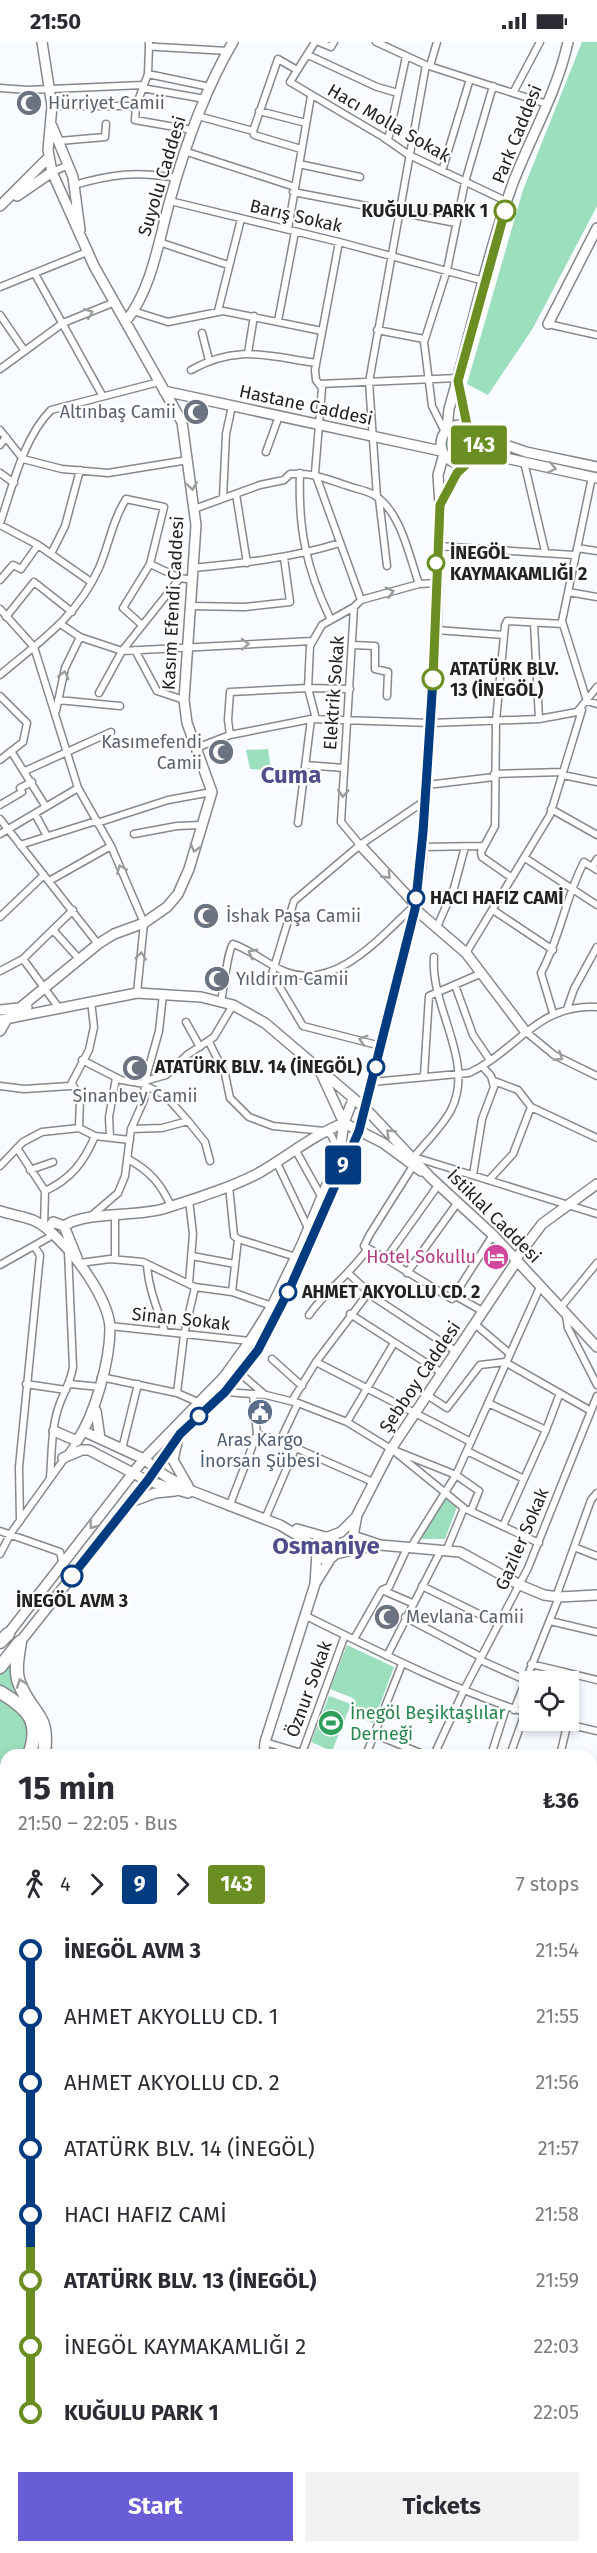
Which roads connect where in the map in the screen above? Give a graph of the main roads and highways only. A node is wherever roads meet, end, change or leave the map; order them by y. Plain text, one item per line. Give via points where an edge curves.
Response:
1 (42, 42) edge
2 (568, 42) edge
3 (230, 46) edge
4 (52, 126) junction
5 (48, 158) junction
6 (52, 172) junction
7 (0, 206) edge
8 (597, 228) edge
9 (82, 242) junction
10 (126, 321) junction
11 (548, 324) road end
12 (458, 379) junction
13 (164, 391) junction
14 (467, 425) junction
15 (446, 431) junction
16 (477, 435) junction
17 (442, 453) junction
18 (471, 459) junction
19 (597, 467) edge
20 (595, 477) edge
21 (440, 505) junction
22 (360, 845) road end
23 (415, 907) junction
24 (21, 1007) junction
25 (59, 1008) junction
26 (3, 1015) edge
27 (0, 1031) edge
28 (525, 1031) road end
29 (320, 1071) junction
30 (353, 1100) junction
31 (366, 1109) junction
32 (344, 1123) junction
33 (359, 1131) junction
34 (382, 1143) junction
35 (342, 1157) junction
36 (414, 1162) junction
37 (597, 1184) edge
38 (0, 1211) edge
39 (66, 1229) junction
40 (50, 1231) junction
41 (515, 1261) junction
42 (79, 1262) junction
43 (594, 1344) edge
44 (96, 1404) junction
45 (54, 1431) road end
46 (180, 1434) junction
47 (80, 1436) junction
48 (100, 1438) junction
49 (158, 1444) junction
50 (125, 1450) junction
51 (63, 1458) road end
52 (144, 1459) junction
53 (117, 1463) junction
54 (157, 1468) junction
55 (134, 1472) junction
56 (148, 1480) junction
57 (123, 1486) junction
58 (180, 1490) junction
59 (192, 1491) junction
60 (131, 1502) junction
61 (219, 1503) junction
62 (357, 1515) junction
63 (280, 1525) junction
64 (341, 1532) junction
65 (353, 1536) junction
66 (326, 1537) junction
67 (380, 1545) junction
68 (347, 1549) junction
69 (316, 1550) junction
70 (334, 1555) junction
71 (315, 1584) junction
72 (597, 1595) edge
73 (3, 1637) edge
74 (20, 1642) junction
75 (0, 1667) edge
76 (0, 1692) edge
77 (31, 1749) edge
78 (45, 1749) edge
79 (264, 1749) edge

1 - 4 main road, Kasım Efendi Caddesi
2 - 12 main road, Park Caddesi via 563,64 508,202
3 - 10 main road, Suyolu Caddesi via 184,151 159,242
4 - 5 main road, Kasım Efendi Caddesi
4 - 9 main road, Kasım Efendi Caddesi via 69,165
5 - 6 main road, Kasım Efendi Caddesi
5 - 7 main road
6 - 7 main road
6 - 9 main road, Kasım Efendi Caddesi
8 - 11 main road
9 - 10 main road, Kasım Efendi Caddesi
10 - 13 main road, Kasım Efendi Caddesi
12 - 14 main road
12 - 15 main road, Park Caddesi
13 - 17 main road, Hastane Caddesi
13 -> 24 main road, Kasım Efendi Caddesi via 182,422 195,509 184,700 187,723 212,792 189,869 178,894 167,907 144,923 99,944
14 - 15 main road via 456,425
14 - 16 main road
15 - 17 main road via 441,438
16 - 18 main road via 479,447
16 - 19 main road via 526,452
17 - 18 main road via 456,463
17 - 21 main road via 438,475
18 -> 20 main road via 491,457
18 - 21 main road via 457,473
21 - 23 main road via 431,723
22 -> 23 main road
23 - 28 main road via 466,953
23 - 31 main road
24 - 25 main road
24 - 26 main road
25 - 26 main road
25 - 29 main road, İstiklal Caddesi via 137,993 221,1000 265,1023
26 - 27 main road
29 - 30 main road, İstiklal Caddesi
29 - 32 main road
30 - 31 main road, İstiklal Caddesi
30 - 32 main road
31 - 33 main road
36 -> 31 main road, İstiklal Caddesi
32 - 33 main road
32 - 35 main road
32 - 39 main road via 229,1186 171,1206 72,1221
33 - 34 main road
33 - 35 main road
34 - 35 main road via 361,1142
34 - 36 main road
35 - 46 main road via 289,1290 258,1350 225,1392
35 - 49 main road via 272,1306 250,1341 224,1377
36 - 41 main road, İstiklal Caddesi via 493,1235
37 - 41 main road, Şebboy Caddesi via 542,1224
38 - 40 main road via 34,1220
39 - 40 main road via 62,1236
39 - 40 main road via 53,1222
39 - 42 main road
40 - 42 main road
41 - 43 main road, İstiklal Caddesi via 563,1312 571,1326
41 - 62 main road, Şebboy Caddesi via 391,1449
42 - 44 main road via 110,1326
44 - 47 main road
44 - 48 main road
45 - 47 main road
46 - 54 main road
46 - 59 main road via 174,1460 183,1482
47 - 48 main road
47 - 53 main road
48 - 50 main road
49 - 50 main road
49 - 52 main road
50 - 52 main road
51 - 53 main road via 89,1450
52 - 54 main road
52 - 55 main road
53 - 55 main road
53 - 57 main road
54 - 56 main road
54 - 59 main road
55 - 56 main road
55 - 57 main road
56 - 58 main road
56 - 60 main road
57 -> 73 main road
58 - 60 main road via 155,1493
58 - 61 main road
59 - 61 main road
60 - 74 main road
61 - 63 main road
62 - 64 main road
62 - 65 main road
63 - 66 main road
63 - 69 main road
64 - 65 main road
64 - 66 main road
65 - 67 main road
65 - 68 main road
66 - 69 main road via 318,1540
66 - 70 main road via 336,1544
67 - 68 main road
67 - 72 main road via 460,1552 520,1585 558,1597
68 - 70 main road
69 - 70 main road via 326,1558
69 - 71 main road
70 - 71 main road
71 - 79 main road
74 - 75 highway
78 -> 74 highway via 47,1733 41,1716 19,1684 16,1665
76 - 77 highway via 23,1707 31,1720 36,1737

